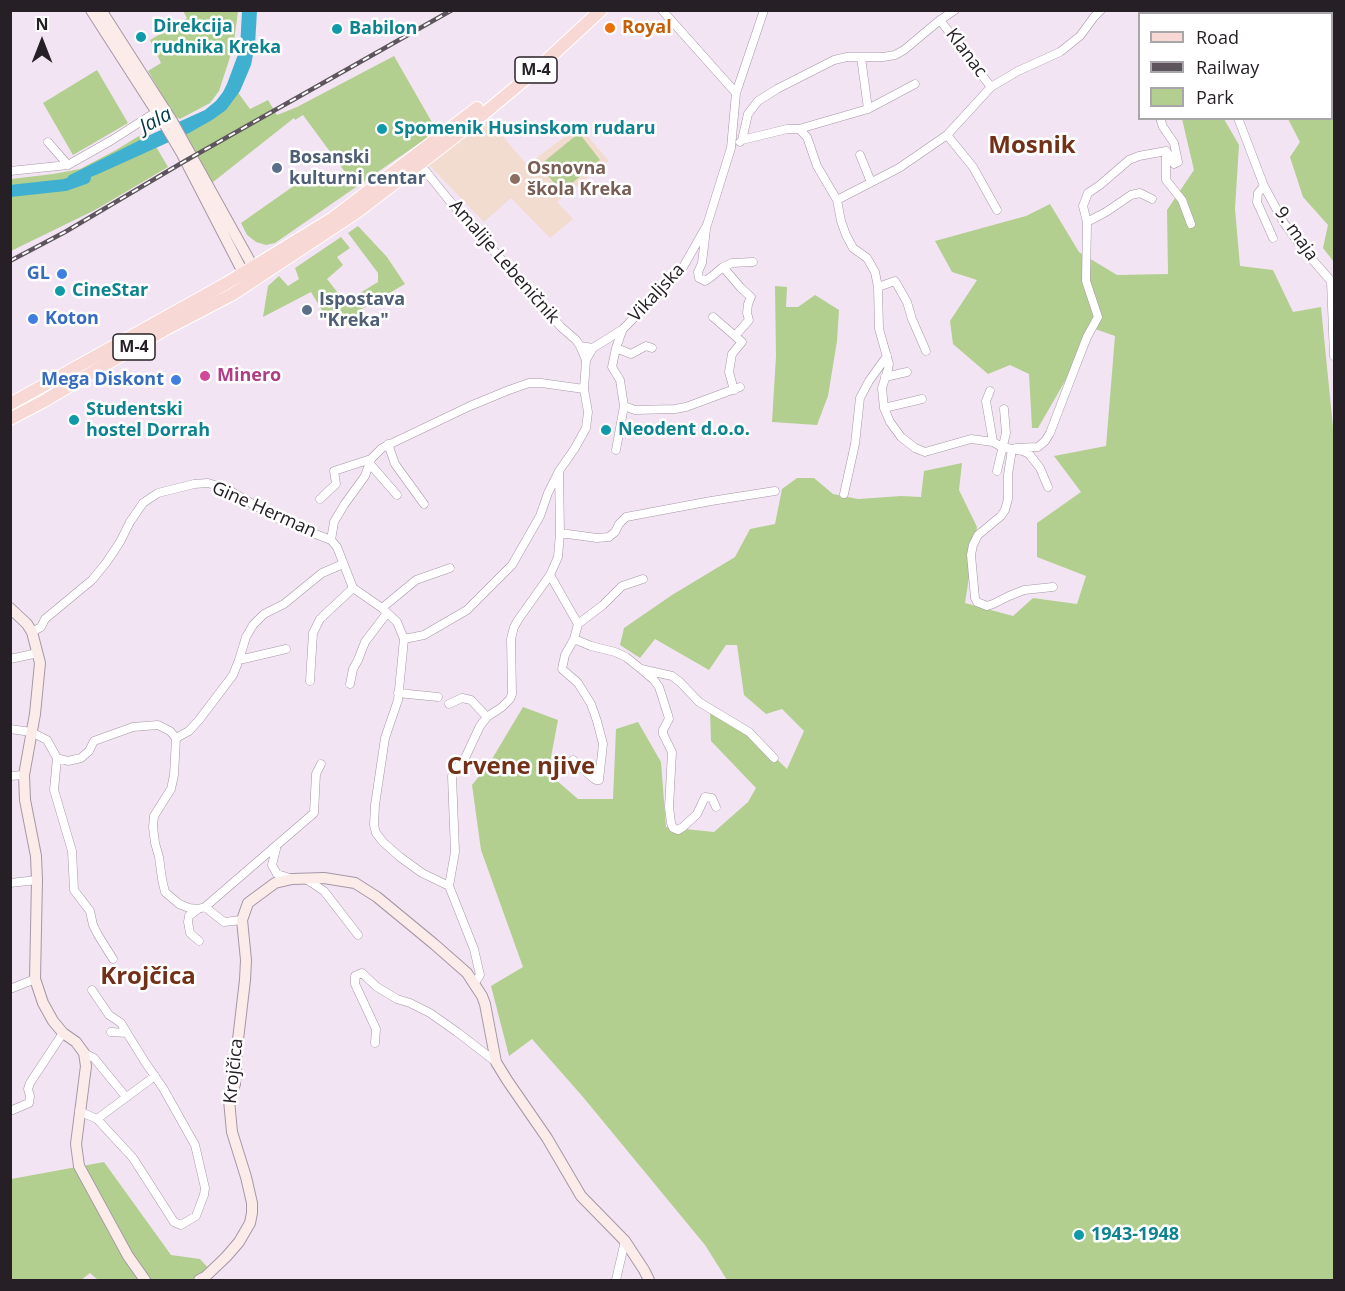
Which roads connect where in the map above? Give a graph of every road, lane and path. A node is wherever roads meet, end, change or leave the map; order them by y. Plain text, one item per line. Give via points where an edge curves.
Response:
1 (91, 10) edge
2 (101, 10) edge
3 (589, 10) edge
4 (601, 10) edge
5 (662, 10) edge
6 (1101, 10) edge
7 (952, 11) edge
8 (762, 12) edge
9 (940, 20) junction
10 (861, 57) junction
11 (915, 84) dead end
12 (991, 87) junction
13 (736, 93) junction
14 (160, 109) junction
15 (868, 109) junction
16 (1161, 120) edge
17 (1239, 120) edge
18 (799, 129) junction
19 (947, 135) junction
20 (742, 140) junction
21 (48, 142) dead end
22 (731, 148) junction
23 (1166, 151) junction
24 (860, 155) dead end
25 (420, 164) junction
26 (68, 165) junction
27 (10, 171) edge
28 (871, 182) junction
29 (1264, 186) junction
30 (1152, 199) dead end
31 (837, 200) junction
32 (997, 210) dead end
33 (1087, 222) junction
34 (1191, 224) dead end
35 (707, 225) junction
36 (1273, 238) dead end
37 (753, 262) dead end
38 (723, 267) junction
39 (251, 275) junction
40 (1333, 285) edge
41 (878, 287) junction
42 (713, 317) dead end
43 (623, 329) junction
44 (735, 336) junction
45 (580, 346) junction
46 (593, 348) junction
47 (616, 348) junction
48 (652, 348) dead end
49 (926, 351) dead end
50 (887, 356) junction
51 (1335, 356) edge
52 (586, 360) junction
53 (907, 372) dead end
54 (885, 377) junction
55 (584, 389) junction
56 (990, 390) dead end
57 (922, 399) dead end
58 (10, 404) edge
59 (624, 406) junction
60 (884, 408) junction
61 (1004, 409) dead end
62 (10, 419) edge
63 (993, 442) junction
64 (388, 444) junction
65 (1002, 447) junction
66 (1012, 449) junction
67 (616, 450) dead end
68 (370, 461) junction
69 (559, 471) junction
70 (997, 471) dead end
71 (1048, 487) dead end
72 (775, 491) dead end
73 (844, 494) dead end
74 (397, 495) dead end
75 (320, 499) dead end
76 (424, 504) dead end
77 (560, 532) junction
78 (331, 540) junction
79 (343, 564) junction
80 (450, 568) dead end
81 (550, 575) junction
82 (643, 579) dead end
83 (1053, 587) dead end
84 (353, 588) junction
85 (10, 608) edge
86 (385, 610) junction
87 (578, 624) junction
88 (32, 632) junction
89 (404, 639) junction
90 (574, 639) junction
91 (286, 649) dead end
92 (38, 652) junction
93 (10, 659) edge
94 (239, 660) junction
95 (641, 669) junction
96 (310, 681) dead end
97 (350, 684) dead end
98 (398, 693) junction
99 (438, 697) dead end
100 (449, 704) dead end
101 (487, 717) junction
102 (10, 729) edge
103 (31, 732) junction
104 (176, 738) junction
105 (57, 758) junction
106 (774, 758) dead end
107 (573, 760) dead end
108 (321, 764) dead end
109 (24, 775) junction
110 (10, 776) edge
111 (716, 807) dead end
112 (277, 845) junction
113 (305, 878) junction
114 (292, 879) junction
115 (37, 880) junction
116 (10, 884) edge
117 (449, 886) junction
118 (202, 908) junction
119 (242, 920) junction
120 (358, 935) dead end
121 (199, 941) dead end
122 (113, 959) dead end
123 (35, 979) junction
124 (474, 984) junction
125 (10, 989) edge
126 (92, 990) dead end
127 (111, 1032) dead end
128 (63, 1033) junction
129 (127, 1033) junction
130 (375, 1043) dead end
131 (84, 1053) junction
132 (496, 1062) junction
133 (155, 1076) junction
134 (126, 1097) junction
135 (10, 1111) edge
136 (79, 1112) junction
137 (97, 1119) junction
138 (625, 1241) junction
139 (145, 1281) edge
140 (199, 1281) edge
141 (616, 1281) edge
142 (649, 1281) edge

1 - 14 main road
2 - 14 main road
3 - 39 main road, M-4 via 533,65 333,218
4 - 25 main road, M-4 via 534,72
5 - 13 street
6 - 12 street via 1080,36 1060,52
7 - 9 street
8 - 13 street, Vikaljska
9 - 10 street via 895,55
9 - 12 street, Klanac
10 - 15 street
10 - 20 street via 834,60 758,101 748,114
11 - 15 street
12 - 19 street
13 - 22 street, Vikaljska
14 - 26 street
14 - 39 main road
15 - 18 street
16 - 23 street via 1174,143 1178,162 1174,164
17 - 29 street, 9. maja
18 - 20 street
18 - 31 street via 807,137 817,166
19 - 28 street
19 - 32 street via 973,167
20 - 22 street
21 - 26 street
22 - 35 street, Vikaljska
23 - 33 street via 1129,160 1088,194 1083,206
23 - 34 street via 1167,180 1182,200
24 - 28 street
25 - 39 main road, M-4 via 357,212
25 - 45 street, Amalije Lebeničnik
26 - 27 street
28 - 31 street
29 - 36 street, 9. maja via 1257,202
29 - 40 street, 9. maja via 1284,223
30 - 33 street via 1140,193 1131,195
31 - 41 street via 846,235 853,248 867,258
33 - 66 street via 1086,281 1098,317 1050,433 1038,447
35 - 38 street, Vikaljska via 699,278 705,281
35 - 43 street, Vikaljska via 682,269
37 - 38 street, Vikaljska via 732,262
38 - 44 street via 752,297 748,304 749,320
39 - 58 main road, M-4
39 - 62 main road, M-4 via 233,294
40 - 51 street, 9. maja
41 - 49 street via 895,281
41 - 50 street via 879,328
42 - 44 street
43 - 46 street, Vikaljska
43 - 47 street, Vikaljska
44 - 59 street via 742,342 732,354 729,372 737,388 675,410 635,410
45 - 46 street
45 - 52 street, Amalije Lebeničnik
46 - 52 street
47 - 48 street, Vikaljska via 631,354 646,346
47 - 59 street, Vikaljska via 612,367 620,380
50 - 54 street
50 - 73 street via 860,398
52 - 55 street
53 - 54 street
54 - 60 street
55 - 64 street, Gine Herman via 528,383
55 - 69 street via 586,428
56 - 63 street via 986,401
57 - 60 street
59 - 67 street, Vikaljska
60 - 63 street via 901,437 925,452 971,439
61 - 65 street via 1006,433
63 - 65 street
64 - 68 street, Gine Herman
64 - 76 street via 395,464
65 - 66 street
65 - 70 street
66 - 71 street via 1029,454
66 - 83 street via 1005,510 978,535 973,545 975,598 987,606 1024,590
68 - 74 street
68 - 75 street, Gine Herman via 334,471 336,484
68 - 78 street, Gine Herman via 365,476 334,522
69 - 77 street
69 - 89 street via 540,516 512,565 467,610 424,635
72 - 77 street via 626,517 609,537
77 - 81 street via 558,556
78 - 79 street
78 - 88 street, Gine Herman via 282,521 225,488 208,483 158,493 143,503 92,580
79 - 84 street
79 - 94 street via 322,573 284,604 264,614 246,637
80 - 86 street via 416,580
81 - 87 street
81 - 101 street via 518,620 511,639 510,699
82 - 87 street via 622,586
84 - 86 street
84 - 96 street via 320,619 312,633
85 - 88 main road
86 - 89 street via 397,622
86 - 97 street via 364,642
87 - 90 street
88 - 92 main road
89 - 98 street
90 - 95 street via 615,652
90 - 107 street via 562,669 578,683 597,721 603,744 599,780
91 - 94 street
92 - 93 street
92 - 103 main road
94 - 104 street via 233,675 199,720
95 - 106 street via 672,676 699,702 749,732
95 - 111 street via 660,687 669,719 663,734 672,752 669,807 673,828 678,830 697,814 705,797 712,798
98 - 99 street
98 - 117 street via 385,738 375,806 376,833 422,873
100 - 101 street via 462,698 471,700
101 - 117 street via 452,776 455,852
102 - 103 street
103 - 105 street via 47,740
103 - 109 main road
104 - 105 street via 158,725 133,727 94,741 81,758
104 - 118 street via 171,789 154,816 155,843 165,892 179,904
105 - 122 street via 54,790 72,851 74,890 90,911 93,925
108 - 112 street via 316,774 314,813
109 - 110 street
109 - 115 main road
112 - 114 street via 272,865 277,874
112 - 118 street
113 - 114 main road
113 - 120 street via 324,891
113 - 124 main road via 354,884 377,897 456,963
114 - 119 main road via 275,883 248,903
115 - 116 street
115 - 123 main road
117 - 124 street via 474,949 480,975
118 - 119 street via 224,922
118 - 121 street via 189,916 188,922 190,933
119 - 140 main road, Krojčica via 246,960 235,1084 229,1100 232,1132 252,1213 239,1242
123 - 125 street
123 - 128 main road via 43,1004
124 - 132 main road via 485,1004
126 - 129 street
127 - 129 street
128 - 131 main road
128 - 135 street via 33,1077 28,1089 29,1103
129 - 133 street
130 - 132 street via 375,1029 355,984 355,976 362,973 377,987 430,1014
131 - 134 street via 94,1058
131 - 136 main road via 86,1066
132 - 138 main road via 581,1196
133 - 134 street
133 - 137 street via 195,1145 200,1161 204,1196 192,1219 181,1225 174,1222 133,1158
134 - 137 street
136 - 137 street
136 - 139 main road via 79,1166
138 - 141 street
138 - 142 main road

